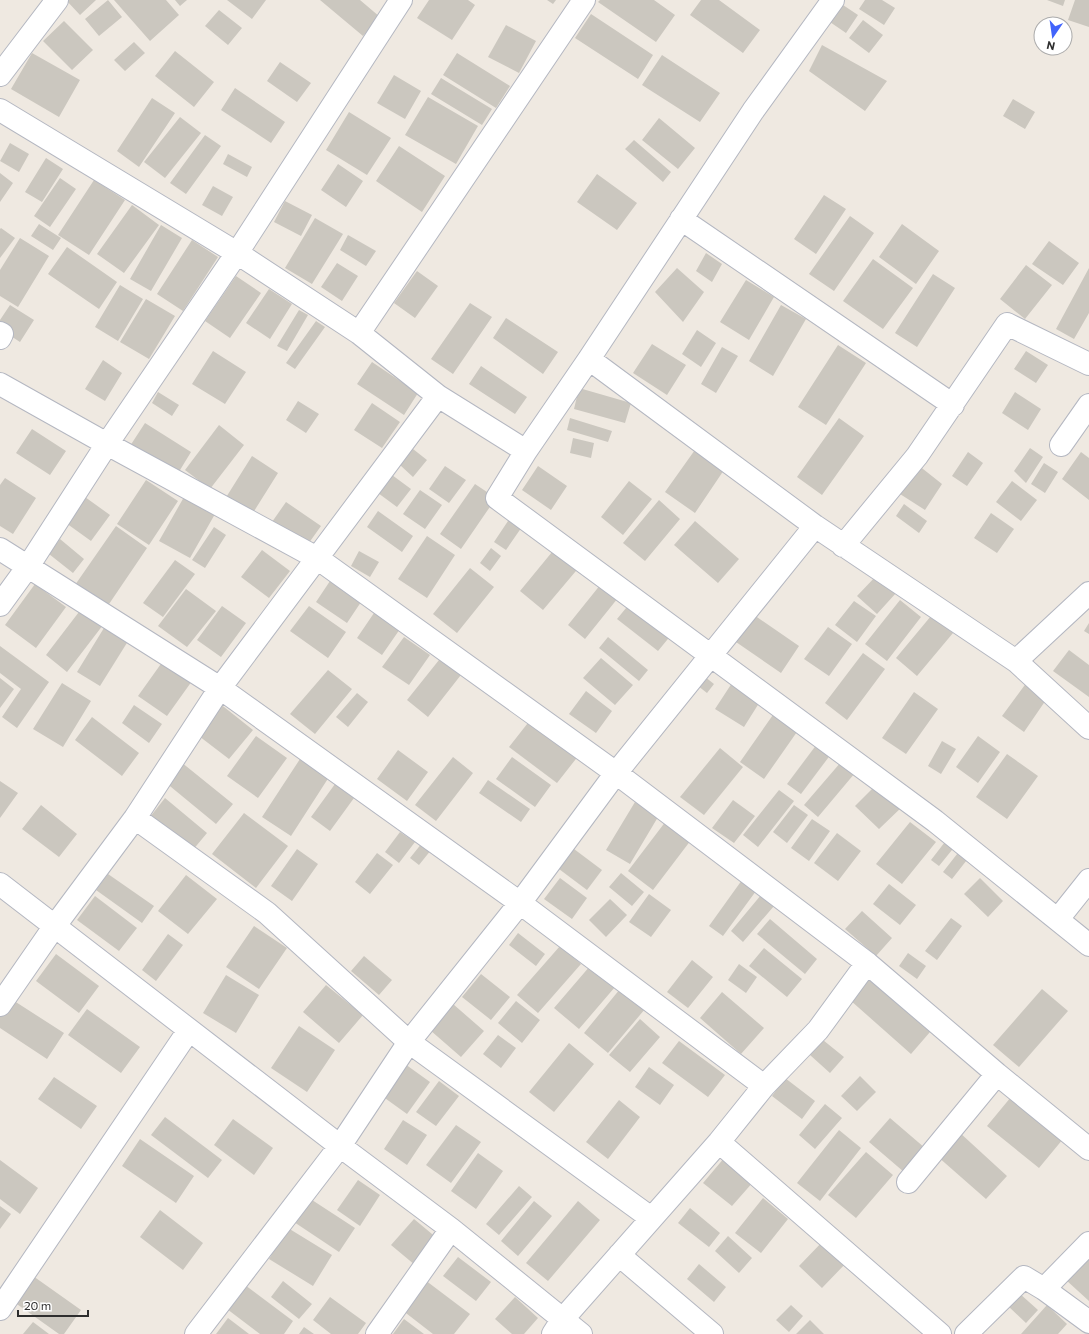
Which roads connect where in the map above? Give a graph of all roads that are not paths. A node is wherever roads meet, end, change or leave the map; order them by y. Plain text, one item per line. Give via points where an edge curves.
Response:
1 (57, 0) edge
2 (401, 0) edge
3 (584, 0) edge
4 (833, 0) edge
5 (0, 75) edge
6 (0, 110) edge
7 (680, 219) junction
8 (237, 253) junction
9 (0, 333) edge
10 (359, 333) junction
11 (0, 338) edge
12 (590, 359) junction
13 (1089, 364) edge
14 (0, 384) edge
15 (438, 396) junction
16 (953, 405) junction
17 (1089, 405) edge
18 (107, 444) junction
19 (1061, 445) dead end
20 (526, 450) junction
21 (815, 526) junction
22 (843, 546) junction
23 (0, 549) edge
24 (317, 558) junction
25 (29, 565) junction
26 (1089, 593) edge
27 (0, 605) edge
28 (710, 656) junction
29 (1016, 661) junction
30 (220, 688) junction
31 (1089, 728) edge
32 (616, 773) junction
33 (135, 818) junction
34 (1089, 880) edge
35 (0, 884) edge
36 (520, 903) junction
37 (1058, 920) junction
38 (54, 927) junction
39 (1089, 945) edge
40 (866, 963) junction
41 (0, 1005) edge
42 (190, 1030) junction
43 (409, 1042) junction
44 (997, 1074) junction
45 (764, 1086) junction
46 (719, 1142) junction
47 (340, 1146) junction
48 (1089, 1149) edge
49 (908, 1182) dead end
50 (651, 1218) junction
51 (451, 1229) junction
52 (1089, 1243) edge
53 (619, 1255) junction
54 (1044, 1289) junction
55 (0, 1309) edge
56 (1089, 1322) edge
57 (557, 1327) edge
58 (196, 1334) edge
59 (377, 1334) edge
60 (581, 1334) edge
61 (712, 1334) edge
62 (940, 1334) edge
63 (966, 1334) edge

1 - 5 street
2 - 8 street
3 - 10 street
4 - 7 street via 753,111
6 - 8 street
7 - 12 street
7 - 16 street
8 - 10 street
8 - 18 street
9 - 11 street
10 - 15 street
12 - 20 street
12 - 21 street
13 - 16 street via 1007,324
14 - 18 street
15 - 20 street
15 - 24 street
16 - 22 street via 917,456
17 - 19 street
18 - 24 street
18 - 25 street
20 - 28 street via 497,498
21 - 22 street
21 - 28 street
22 - 29 street
23 - 25 street
24 - 30 street
24 - 32 street
25 - 27 street
25 - 30 street
26 - 29 street
28 - 32 street
28 - 37 street via 935,821
29 - 31 street
30 - 33 street
30 - 36 street
32 - 36 street
32 - 40 street
33 - 38 street
33 - 43 street via 267,913
34 - 37 street
35 - 38 street
36 - 43 street
36 - 45 street
37 - 39 street
38 - 41 street
38 - 42 street
40 - 44 street
40 - 45 street via 818,1030
42 - 47 street
42 - 55 street
43 - 47 street
43 - 50 street
44 - 48 street
44 - 49 street
45 - 46 street
46 - 50 street
46 - 62 street
47 - 51 street
47 - 58 street
50 - 53 street
51 - 57 street
51 - 59 street
52 - 54 street
53 - 57 street
53 - 61 street
54 - 56 street
54 - 63 street via 1024,1277
57 - 60 street

